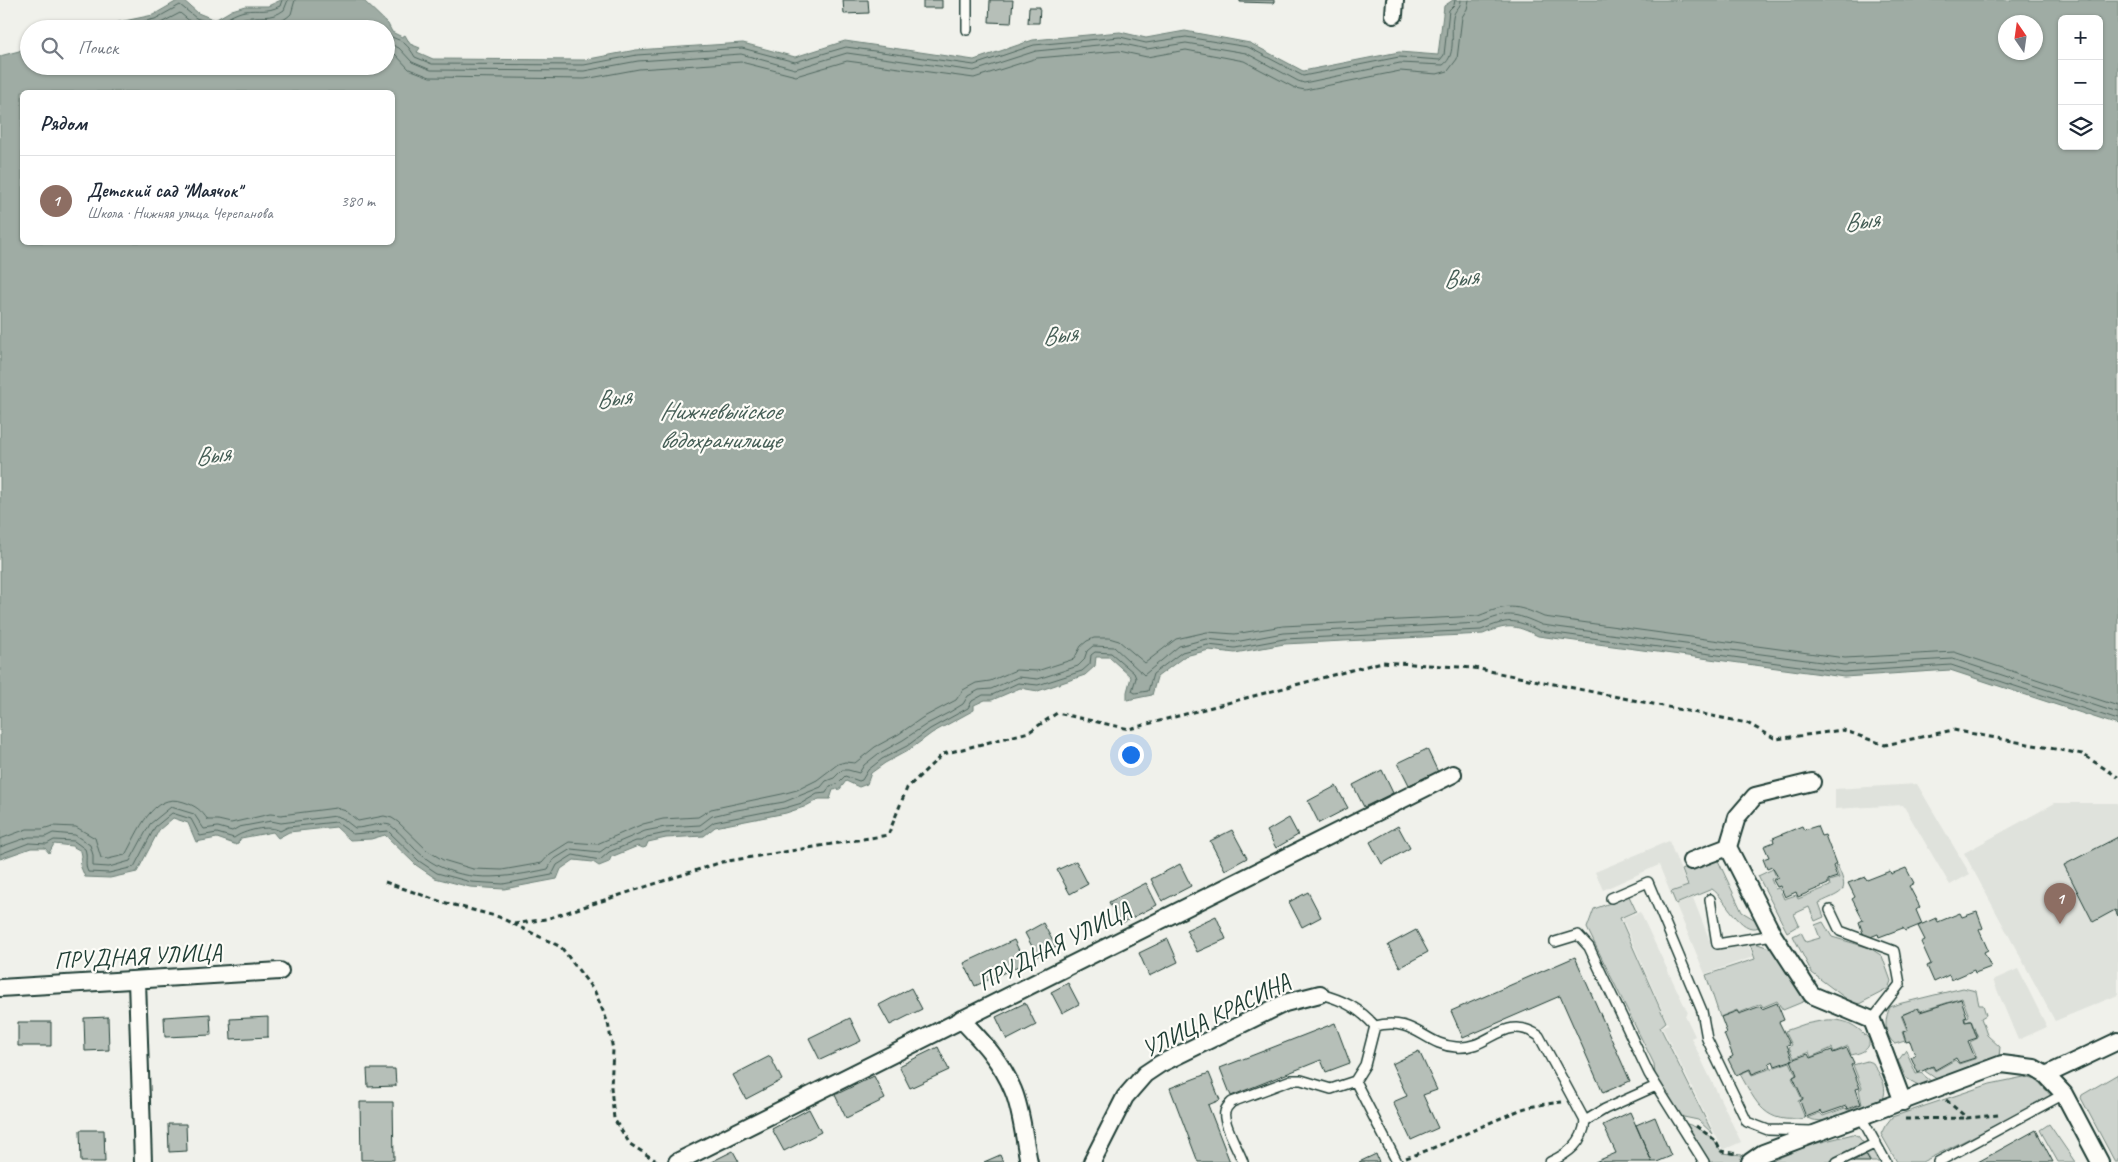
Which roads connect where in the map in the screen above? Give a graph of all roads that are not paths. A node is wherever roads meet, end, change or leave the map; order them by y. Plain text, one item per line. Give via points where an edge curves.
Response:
1 (967, 0) edge
2 (967, 30) dead end
3 (1453, 774) dead end
4 (1812, 782) dead end
5 (1728, 847) junction
6 (1691, 861) dead end
7 (1611, 898) dead end
8 (1710, 899) dead end
9 (1830, 910) dead end
10 (1773, 935) junction
11 (1555, 942) dead end
12 (280, 971) dead end
13 (137, 981) junction
14 (0, 988) edge
15 (1320, 994) joint
16 (961, 1019) junction
17 (1872, 1020) junction
18 (1375, 1026) junction
19 (2118, 1041) edge
20 (2046, 1075) junction
21 (1355, 1081) junction
22 (1656, 1086) junction
23 (2064, 1094) junction
24 (1903, 1102) junction
25 (1861, 1117) junction
26 (1585, 1121) junction
27 (1825, 1131) junction
28 (1876, 1143) junction
29 (1746, 1158) edge
30 (143, 1162) edge
31 (677, 1162) edge
32 (1029, 1162) edge
33 (1092, 1162) edge
34 (1243, 1162) edge
35 (1397, 1162) edge
36 (1550, 1162) edge
37 (1704, 1162) edge
38 (1837, 1162) edge
39 (1886, 1162) edge
40 (1938, 1162) edge
41 (2100, 1162) edge

1 - 2 lane
3 - 16 street, ПРУДНАЯ УЛИЦА
4 - 5 street via 1755,796 1737,817
5 - 6 street
5 - 10 street
7 - 27 lane via 1648,882 1702,1010 1707,1039 1747,1122 1768,1130
8 - 10 lane via 1717,944
9 - 17 lane via 1840,931 1894,951 1900,984
10 - 17 street via 1812,996
11 - 22 lane via 1578,935 1589,947
12 - 13 street, ПРУДНАЯ УЛИЦА
13 - 14 street, ПРУДНАЯ УЛИЦА
13 - 30 street
15 - 18 lane via 1342,1000 1363,1013
15 - 33 street, УЛИЦА КРАСИНА via 1285,1004 1145,1074 1125,1097
16 - 31 street, ПРУДНАЯ УЛИЦА
16 - 32 street via 983,1042 1007,1077 1014,1092
17 - 24 street
18 - 21 lane via 1365,1065
18 - 26 lane via 1396,1023 1455,1047 1475,1045 1509,1028 1527,1028 1539,1036
19 - 20 street
20 - 23 street
20 - 24 street via 2034,1068 2002,1064
21 - 34 lane via 1331,1089 1292,1080 1232,1102 1224,1116
21 - 35 lane
22 - 26 lane
22 - 37 lane
23 - 40 lane
23 - 41 street
24 - 25 street
25 - 27 street
25 - 28 lane
26 - 36 lane via 1574,1148
27 - 29 street
28 - 38 lane
28 - 39 lane

